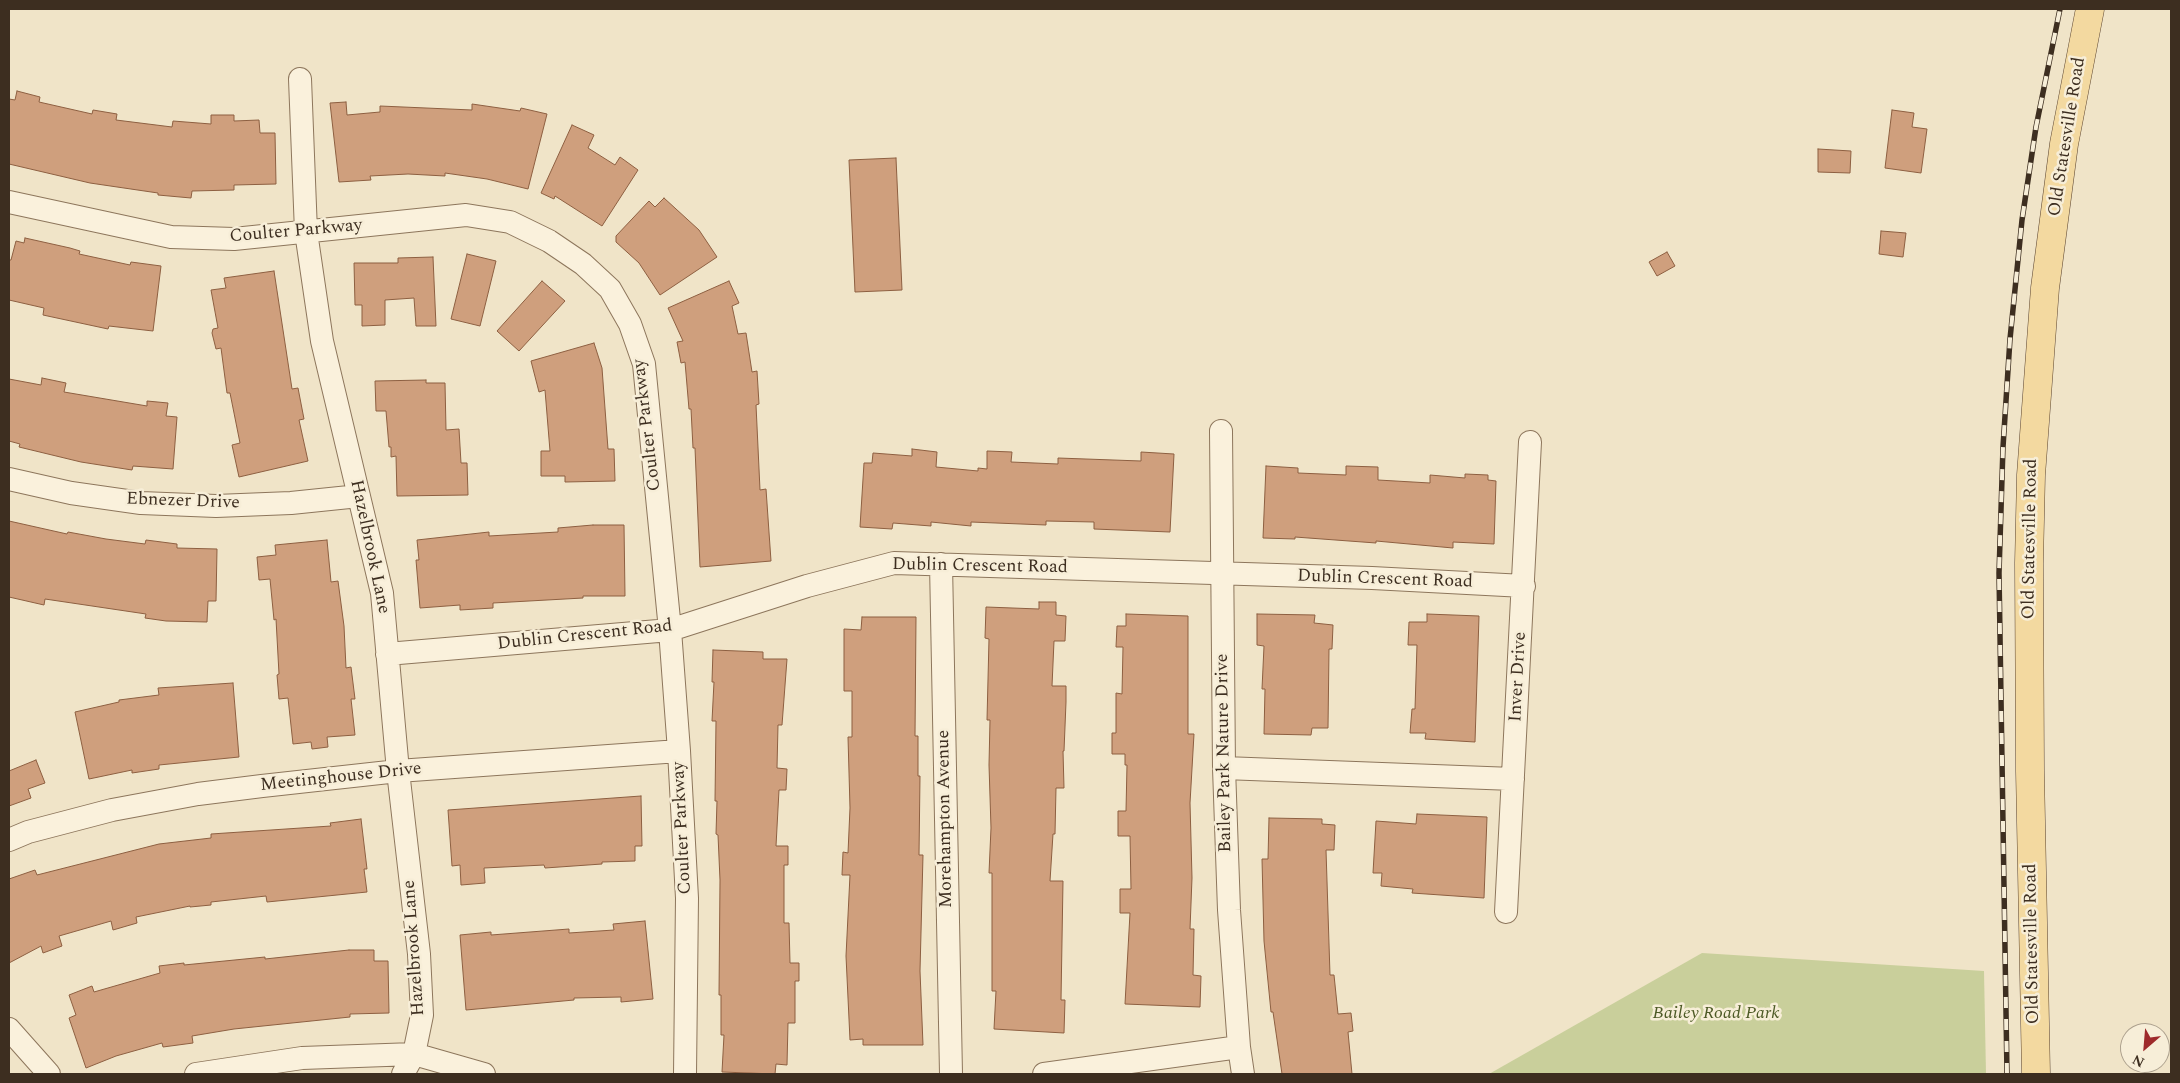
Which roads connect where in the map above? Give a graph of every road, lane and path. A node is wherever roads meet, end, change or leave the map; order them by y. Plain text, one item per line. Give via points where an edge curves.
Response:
1 (2090, 9) edge
2 (300, 78) dead end
3 (9, 202) edge
4 (306, 232) junction
5 (1220, 431) dead end
6 (1530, 442) dead end
7 (9, 479) edge
8 (358, 496) junction
9 (941, 564) junction
10 (1222, 574) junction
11 (1524, 586) junction
12 (670, 630) junction
13 (387, 654) junction
14 (680, 751) junction
15 (1224, 768) junction
16 (398, 771) junction
17 (1513, 778) junction
18 (9, 840) edge
19 (1506, 912) dead end
20 (9, 1029) edge
21 (1239, 1047) junction
22 (414, 1054) junction
23 (49, 1074) edge
24 (196, 1074) edge
25 (403, 1074) edge
26 (484, 1074) edge
27 (685, 1074) edge
28 (951, 1074) edge
29 (1044, 1074) edge
30 (1243, 1074) edge
31 (2036, 1074) edge

1 - 31 main road, Old Statesville Road via 2064,144 2045,288 2034,409 2029,563
2 - 4 street, Hazelbrook Lane
3 - 4 street, Coulter Parkway via 171,237 234,239
4 - 8 street, Hazelbrook Lane via 322,341
4 - 12 street, Coulter Parkway via 466,215 510,222 549,240 583,264 610,289 630,324 644,364
5 - 10 street, Bailey Park Nature Drive
6 - 11 street, Inver Drive
7 - 8 street, Ebnezer Drive via 71,493 141,503 216,506
8 - 13 street, Hazelbrook Lane via 382,593
9 - 10 street, Dublin Crescent Road
9 - 12 street, Dublin Crescent Road via 894,563 799,588
9 - 28 street, Morehampton Avenue
10 - 11 street, Dublin Crescent Road
10 - 15 street, Bailey Park Nature Drive
11 - 17 street, Inver Drive
12 - 13 street, Dublin Crescent Road
12 - 14 street, Coulter Parkway
13 - 16 street, Hazelbrook Lane
14 - 16 street, Meetinghouse Drive
14 - 27 street, Coulter Parkway via 687,898
15 - 17 street
15 - 21 street, Bailey Park Nature Drive via 1229,910
16 - 18 street, Meetinghouse Drive via 198,794 112,810
16 - 22 street, Hazelbrook Lane via 422,1015
17 - 19 street, Inver Drive
20 - 23 street
21 - 29 street
21 - 30 street, Bailey Park Nature Drive
22 - 24 street via 302,1058
22 - 25 street, Hazelbrook Lane
22 - 26 street

